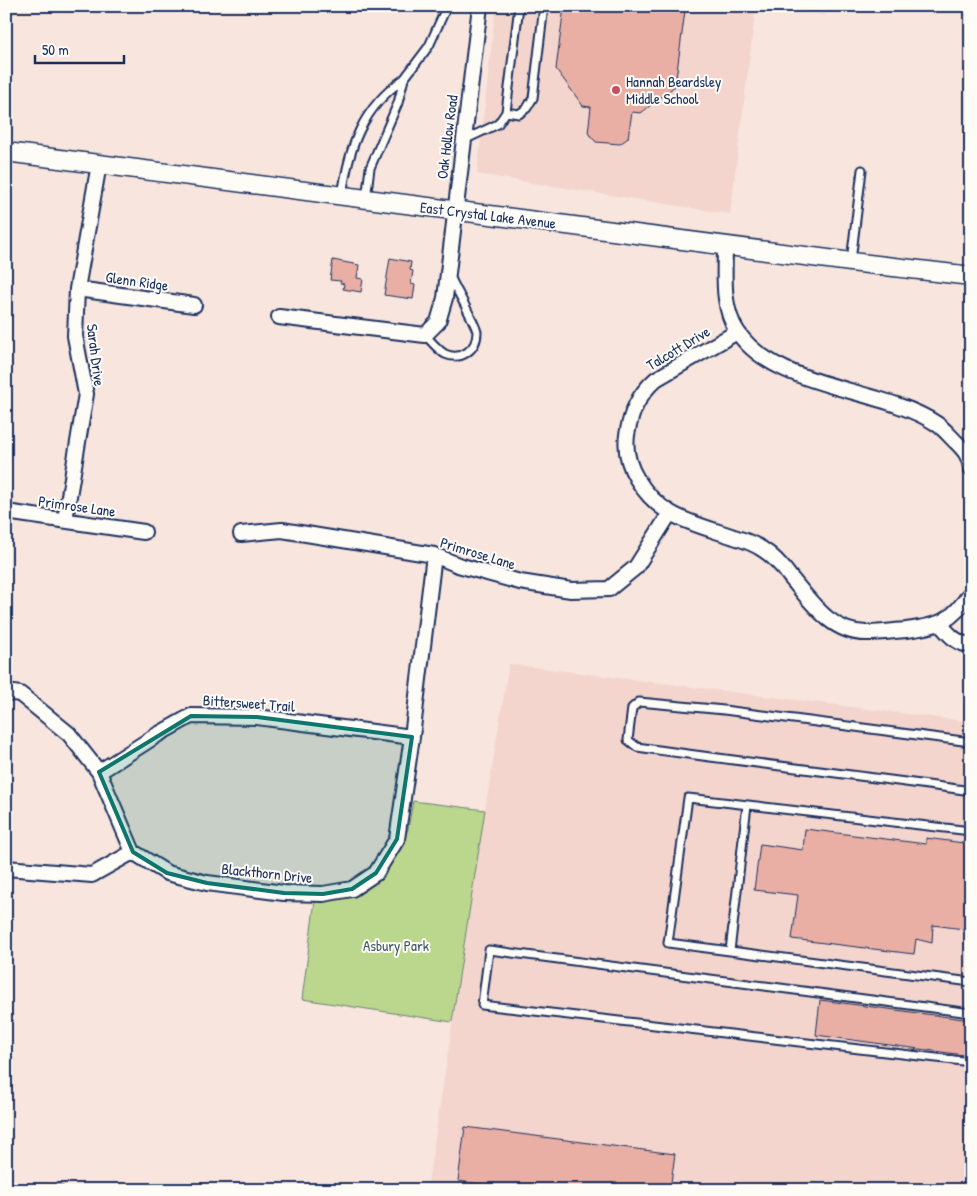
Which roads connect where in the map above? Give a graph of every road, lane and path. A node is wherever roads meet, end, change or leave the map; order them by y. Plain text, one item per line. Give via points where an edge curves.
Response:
1 (446, 6) edge
2 (480, 6) edge
3 (519, 6) edge
4 (544, 6) edge
5 (404, 78) junction
6 (506, 112) junction
7 (464, 140) junction
8 (6, 152) edge
9 (99, 164) junction
10 (862, 170) dead end
11 (342, 196) junction
12 (366, 199) junction
13 (455, 210) junction
14 (725, 246) junction
15 (851, 262) junction
16 (448, 272) junction
17 (971, 276) edge
18 (77, 289) junction
19 (194, 305) dead end
20 (279, 317) dead end
21 (737, 332) junction
22 (425, 335) junction
23 (970, 459) edge
24 (6, 512) edge
25 (670, 513) junction
26 (65, 520) junction
27 (144, 532) dead end
28 (242, 534) dead end
29 (434, 555) junction
30 (971, 592) edge
31 (940, 624) junction
32 (971, 645) edge
33 (6, 692) edge
34 (412, 738) junction
35 (971, 742) edge
36 (99, 772) junction
37 (971, 791) edge
38 (747, 805) junction
39 (971, 831) edge
40 (134, 852) junction
41 (6, 868) edge
42 (730, 951) junction
43 (971, 982) edge
44 (971, 1013) edge
45 (971, 1062) edge
46 (54, 1190) edge
47 (60, 1190) edge

1 - 5 lane via 429,46
2 - 7 street, Oak Hollow Road
3 - 6 lane
4 - 6 lane via 532,98 519,114
5 - 11 lane via 376,103 364,122 346,168
5 - 12 lane via 398,103 370,168
6 - 7 lane via 498,124
7 - 13 street, Oak Hollow Road
8 - 9 street, East Crystal Lake Avenue
9 - 11 street, East Crystal Lake Avenue
9 - 18 street, Sarah Drive
10 - 15 lane
11 - 12 street, East Crystal Lake Avenue
12 - 13 street, East Crystal Lake Avenue
13 - 14 street, East Crystal Lake Avenue
13 - 16 street, Oak Hollow Road
14 - 15 street, East Crystal Lake Avenue
14 - 21 street via 725,290
15 - 17 street, East Crystal Lake Avenue
16 - 22 street, Oak Hollow Road via 438,322
16 - 22 lane via 477,331 474,345 466,354 455,356 444,353
18 - 19 street, Glenn Ridge
18 - 26 street, Sarah Drive via 75,336 86,394
20 - 22 street
21 - 23 street via 756,351 782,368 900,406 938,424
21 - 25 street, Talcott Drive via 656,379 645,388 636,403 627,440 629,461 637,480 652,500
24 - 26 street, Primrose Lane
25 - 29 street, Primrose Lane via 636,567 609,589 570,590 520,582
25 - 31 street, Talcott Drive via 763,549 824,616 844,629 867,633
26 - 27 street, Primrose Lane
28 - 29 street, Primrose Lane via 282,530
29 - 34 street, Blackthorn Drive
30 - 31 street, Talcott Drive via 958,610
31 - 32 street via 954,639
33 - 36 street via 20,694 68,734
34 - 36 street, Bittersweet Trail via 257,717 191,716
34 - 40 street, Blackthorn Drive via 397,838 376,873 352,889 323,894 284,893 207,883 167,873
35 - 37 lane via 639,702 632,708 628,740 637,748
36 - 40 street
38 - 39 lane
38 - 42 lane
38 - 42 lane via 688,798 668,943
40 - 41 street via 92,875
42 - 43 lane
44 - 45 lane via 489,950 482,1005
46 - 47 lane

